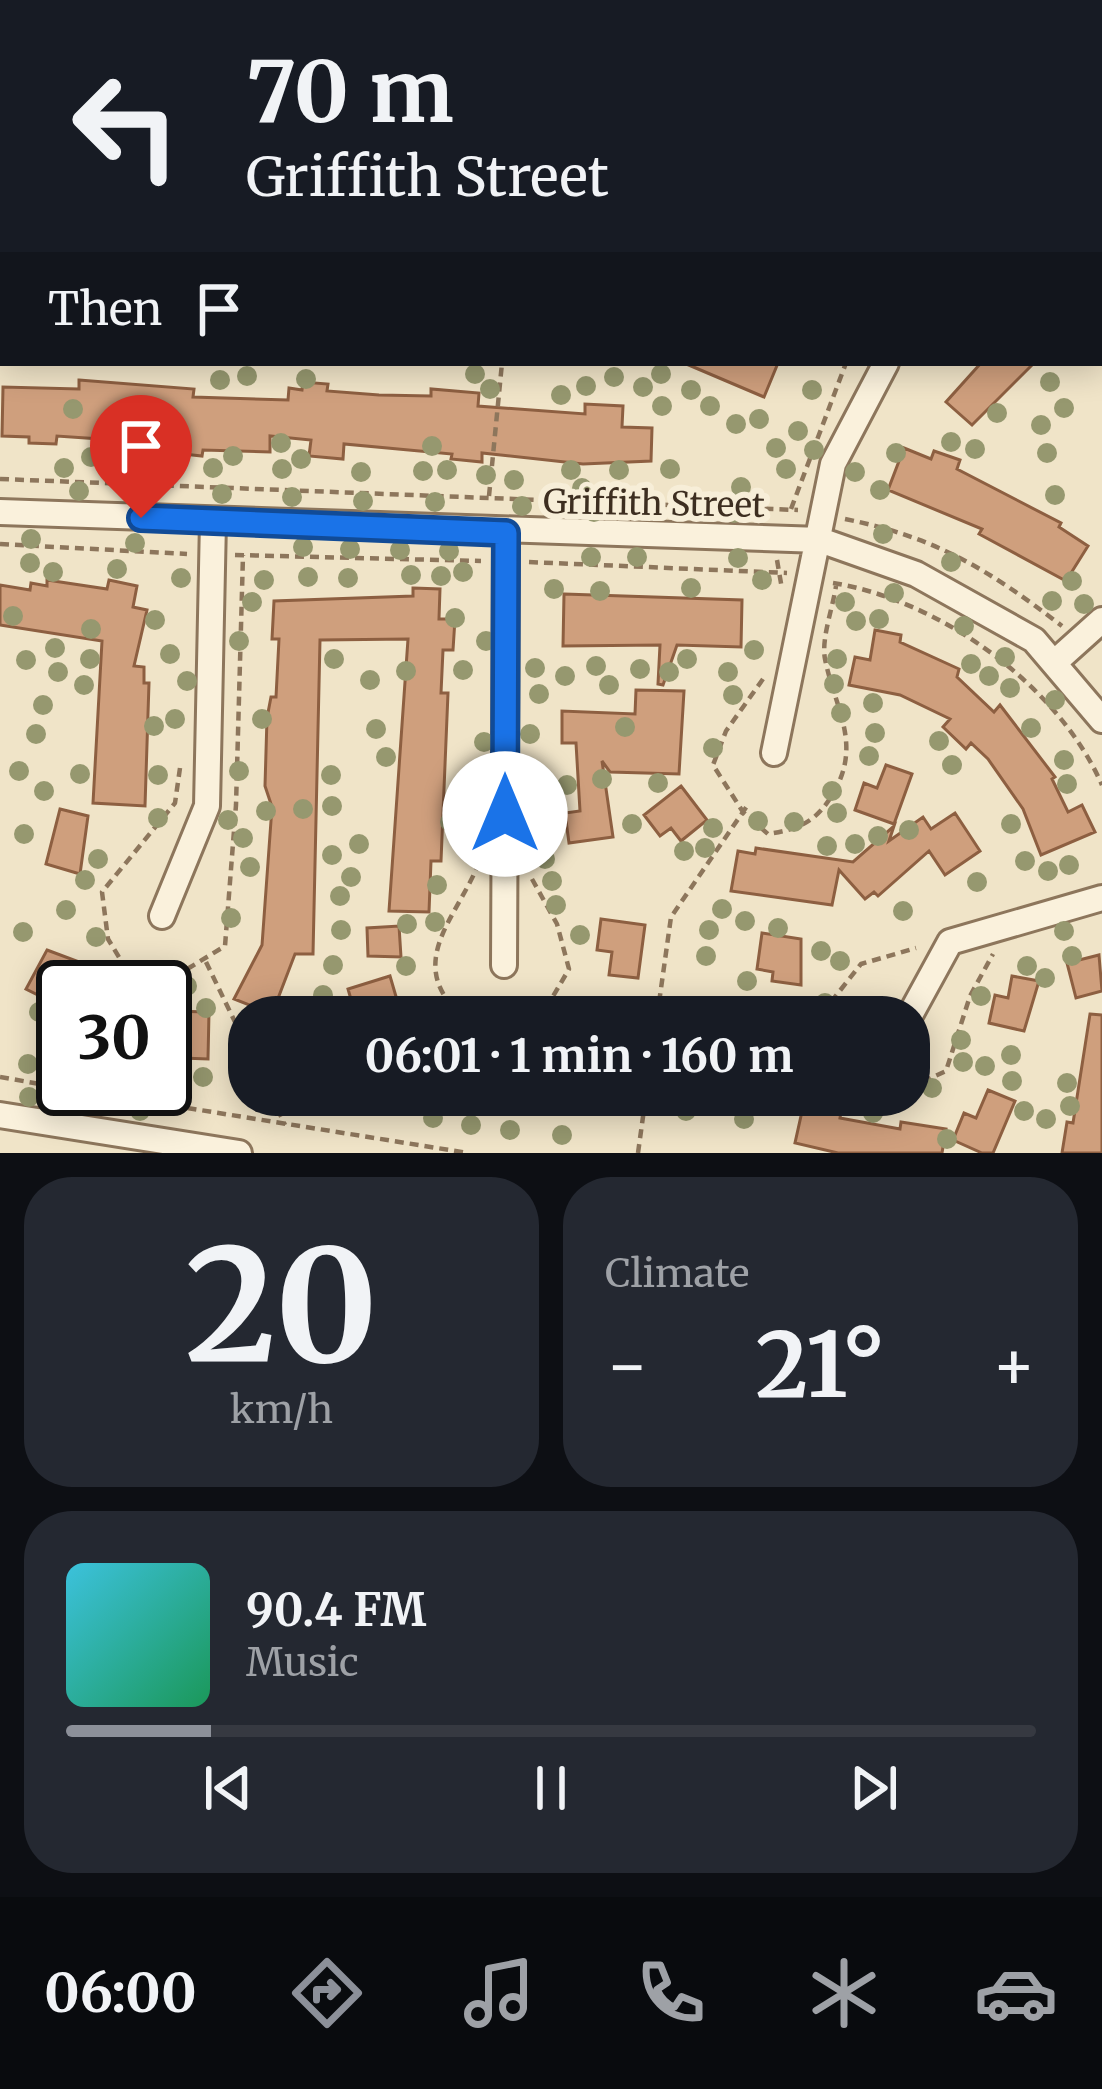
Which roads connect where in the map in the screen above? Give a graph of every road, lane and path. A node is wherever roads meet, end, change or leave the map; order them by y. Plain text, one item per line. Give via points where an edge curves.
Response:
1 (502, 366) edge
2 (884, 366) edge
3 (0, 479) edge
4 (489, 496) junction
5 (791, 508) dead end
6 (0, 512) edge
7 (213, 521) junction
8 (506, 533) junction
9 (820, 540) junction
10 (0, 544) edge
11 (213, 555) junction
12 (506, 561) junction
13 (812, 580) junction
14 (1102, 620) edge
15 (1054, 663) junction
16 (1102, 720) edge
17 (774, 753) dead end
18 (1102, 785) edge
19 (747, 806) dead end
20 (481, 860) dead end
21 (529, 874) dead end
22 (1102, 898) edge
23 (162, 916) dead end
24 (994, 953) dead end
25 (206, 962) dead end
26 (504, 965) dead end
27 (444, 996) edge
28 (553, 996) edge
29 (660, 996) edge
30 (920, 996) edge
31 (228, 1008) edge
32 (0, 1077) edge
33 (930, 1078) edge
34 (36, 1083) edge
35 (192, 1109) edge
36 (0, 1115) edge
37 (281, 1116) edge
38 (643, 1116) edge
39 (285, 1125) junction
40 (238, 1153) edge
41 (468, 1153) edge
42 (638, 1153) edge

1 - 4 path
2 - 9 street via 833,464
3 - 4 path
4 - 5 path
6 - 7 street, Griffith Street
7 - 8 street, Griffith Street
7 - 11 street
8 - 9 street, Griffith Street
8 - 12 street
9 - 13 street
9 - 15 street, Griffith Street via 916,574 1034,640
10 - 11 path
11 - 12 path
11 - 23 street via 207,806
12 - 13 path via 775,570
12 - 26 street
13 - 17 street
13 - 18 path via 940,620 1029,686 1089,755
14 - 15 street
15 - 16 street, Griffith Street
19 - 29 path via 671,917
20 - 27 path via 462,905 441,926 434,975
21 - 28 path via 557,924 569,969
22 - 30 street via 950,942
24 - 33 path via 970,996 946,1071
25 - 31 path
32 - 34 path
35 - 39 path
36 - 40 street
37 - 39 path
38 - 42 path
39 - 41 path

